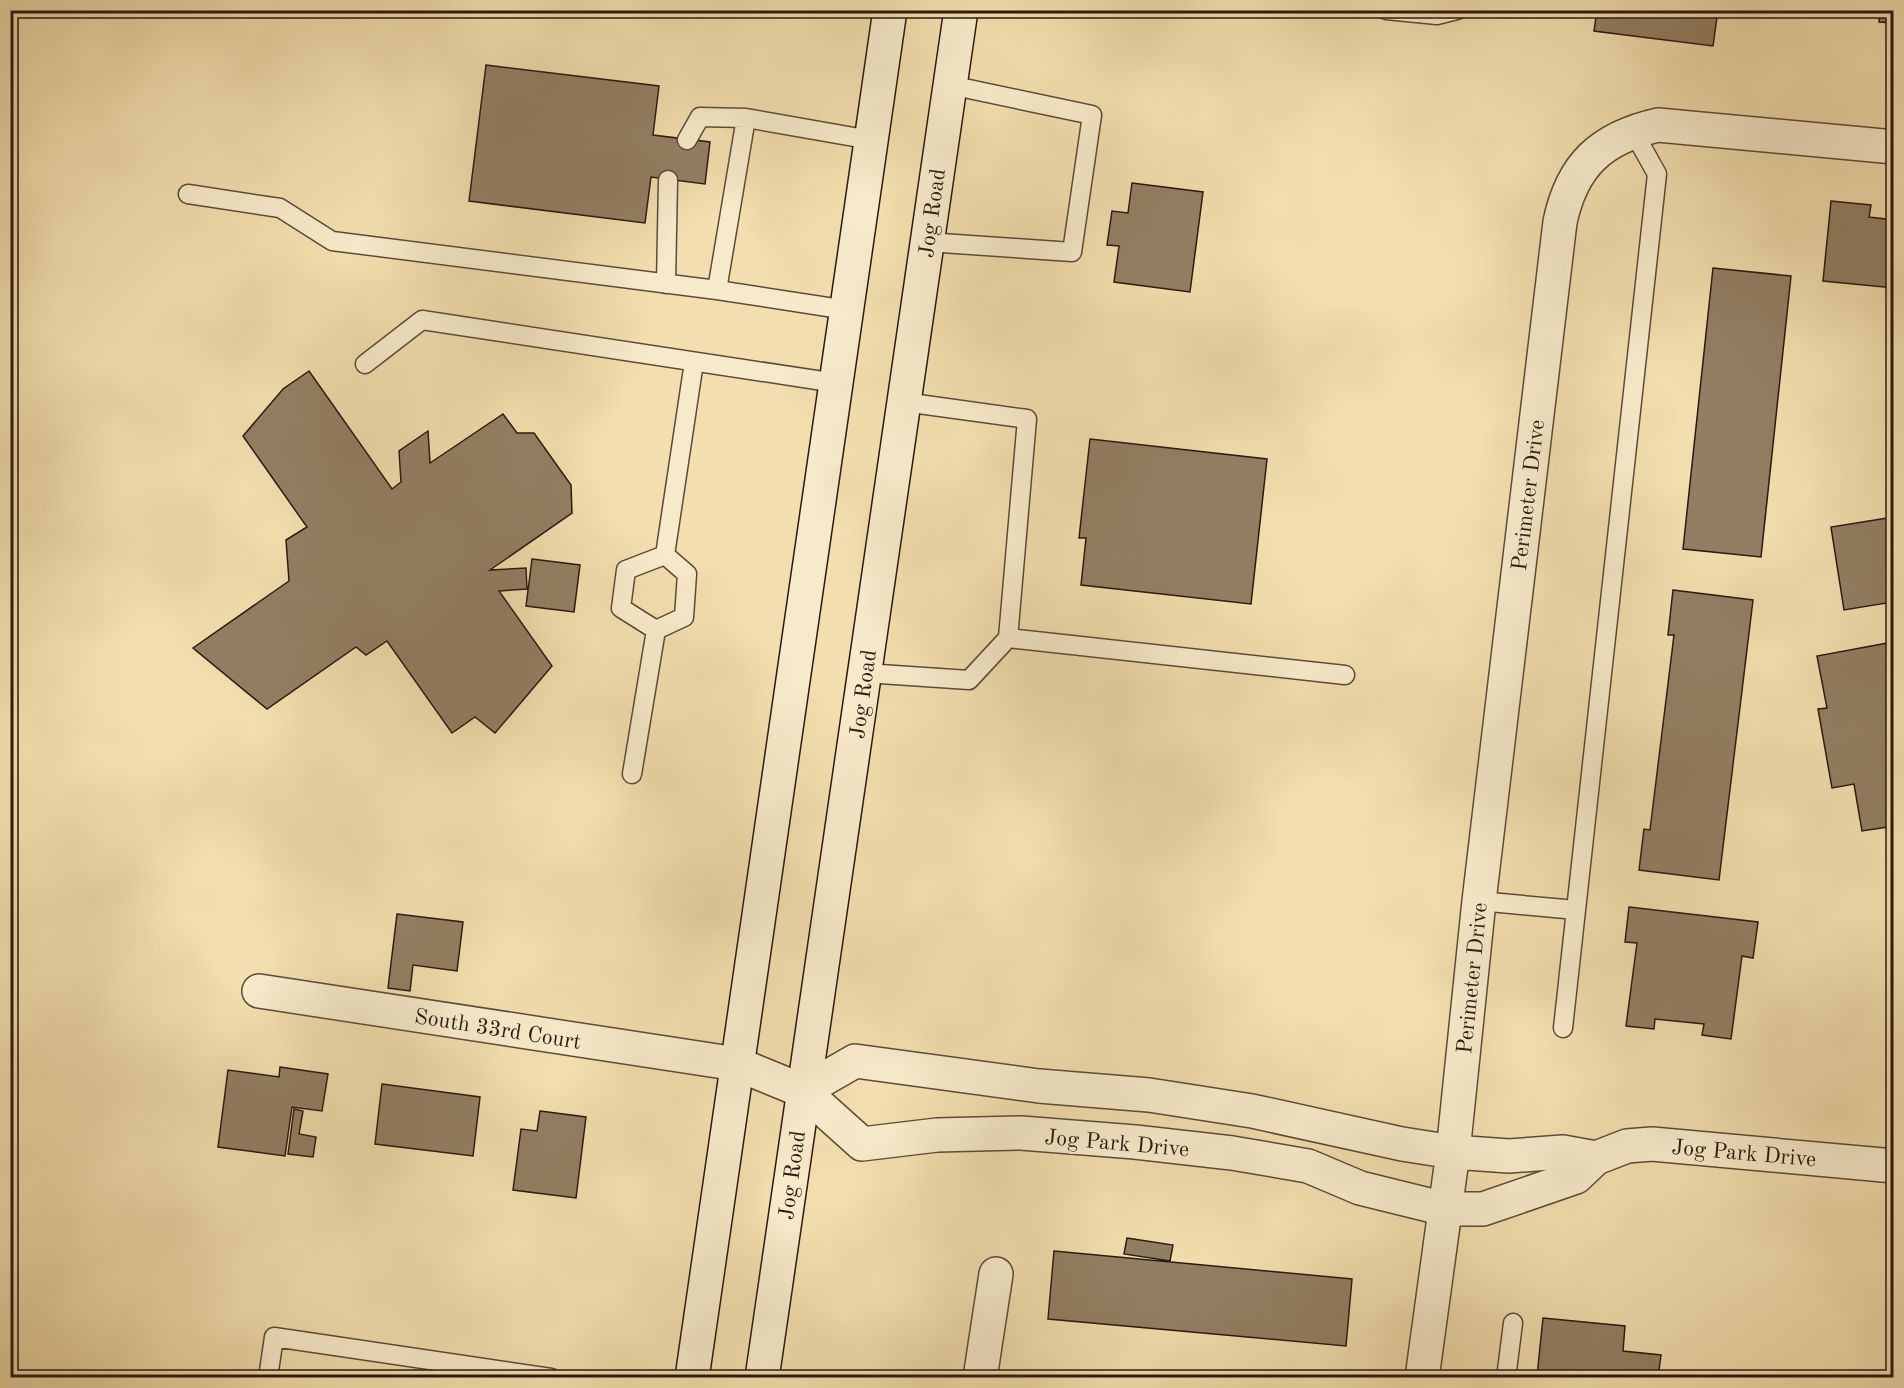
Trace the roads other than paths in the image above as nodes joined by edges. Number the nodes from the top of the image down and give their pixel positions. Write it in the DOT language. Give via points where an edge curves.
graph roads {
  1 [pos="890,10"];
  2 [pos="961,10"];
  3 [pos="1386,10"];
  4 [pos="1457,10"];
  5 [pos="950,85"];
  6 [pos="746,118"];
  7 [pos="1633,131"];
  8 [pos="687,140"];
  9 [pos="871,140"];
  10 [pos="1893,147"];
  11 [pos="668,180"];
  12 [pos="188,194"];
  13 [pos="927,242"];
  14 [pos="666,284"];
  15 [pos="717,290"];
  16 [pos="847,310"];
  17 [pos="694,362"];
  18 [pos="365,364"];
  19 [pos="836,383"];
  20 [pos="904,402"];
  21 [pos="665,555"];
  22 [pos="656,630"];
  23 [pos="1008,638"];
  24 [pos="865,673"];
  25 [pos="1345,675"];
  26 [pos="632,774"];
  27 [pos="1479,902"];
  28 [pos="1575,910"];
  29 [pos="259,991"];
  30 [pos="1563,1028"];
  31 [pos="737,1064"];
  32 [pos="802,1091"];
  33 [pos="1453,1152"];
  34 [pos="1596,1158"];
  35 [pos="1893,1166"];
  36 [pos="1445,1209"];
  37 [pos="996,1274"];
  38 [pos="1513,1323"];
  39 [pos="268,1377"];
  40 [pos="551,1377"];
  41 [pos="692,1377"];
  42 [pos="762,1377"];
  43 [pos="980,1377"];
  44 [pos="1422,1377"];
  45 [pos="1506,1377"];
  1 -- 9 [label="street"];
  2 -- 5 [label="street, Jog Road"];
  3 -- 4 [label="lane" via="1437,15"];
  5 -- 13 [label="street, Jog Road"];
  5 -- 13 [label="lane" via="1092,115 1091,126 1072,252"];
  6 -- 8 [label="lane" via="700,117"];
  6 -- 9 [label="lane"];
  6 -- 15 [label="lane"];
  7 -- 10 [label="street, Perimeter Drive" via="1658,125"];
  7 -- 27 [label="street, Perimeter Drive" via="1591,157 1575,177 1560,222"];
  7 -- 28 [label="lane" via="1657,174"];
  9 -- 16 [label="street"];
  11 -- 14 [label="lane"];
  12 -- 14 [label="lane" via="280,208 332,241"];
  13 -- 20 [label="street, Jog Road"];
  14 -- 15 [label="lane"];
  15 -- 16 [label="lane"];
  16 -- 19 [label="street"];
  17 -- 18 [label="lane" via="422,320"];
  17 -- 19 [label="lane"];
  17 -- 21 [label="lane"];
  19 -- 31 [label="street"];
  20 -- 23 [label="lane" via="1027,419"];
  20 -- 24 [label="street, Jog Road"];
  21 -- 22 [label="lane" via="687,574 684,617"];
  21 -- 22 [label="lane" via="626,570 621,608"];
  22 -- 26 [label="lane"];
  23 -- 24 [label="lane" via="969,680"];
  23 -- 25 [label="lane"];
  24 -- 32 [label="street, Jog Road"];
  27 -- 28 [label="lane"];
  27 -- 33 [label="street, Perimeter Drive"];
  28 -- 30 [label="lane"];
  29 -- 31 [label="street, South 33rd Court"];
  31 -- 32 [label="street, Jog Park Drive"];
  31 -- 41 [label="street"];
  32 -- 33 [label="street, Jog Park Drive" via="855,1061 1038,1086 1172,1098"];
  32 -- 36 [label="street, Jog Park Drive" via="862,1144 1021,1132 1135,1142 1308,1166 1360,1188"];
  32 -- 42 [label="street, Jog Road"];
  33 -- 34 [label="street, Jog Park Drive" via="1509,1156 1563,1152"];
  33 -- 36 [label="street"];
  34 -- 35 [label="street, Jog Park Drive" via="1627,1146 1652,1144"];
  34 -- 36 [label="street, Jog Park Drive" via="1576,1177 1484,1209"];
  36 -- 44 [label="street"];
  37 -- 43 [label="street"];
  38 -- 45 [label="lane"];
  39 -- 40 [label="lane" via="274,1337"];
}
